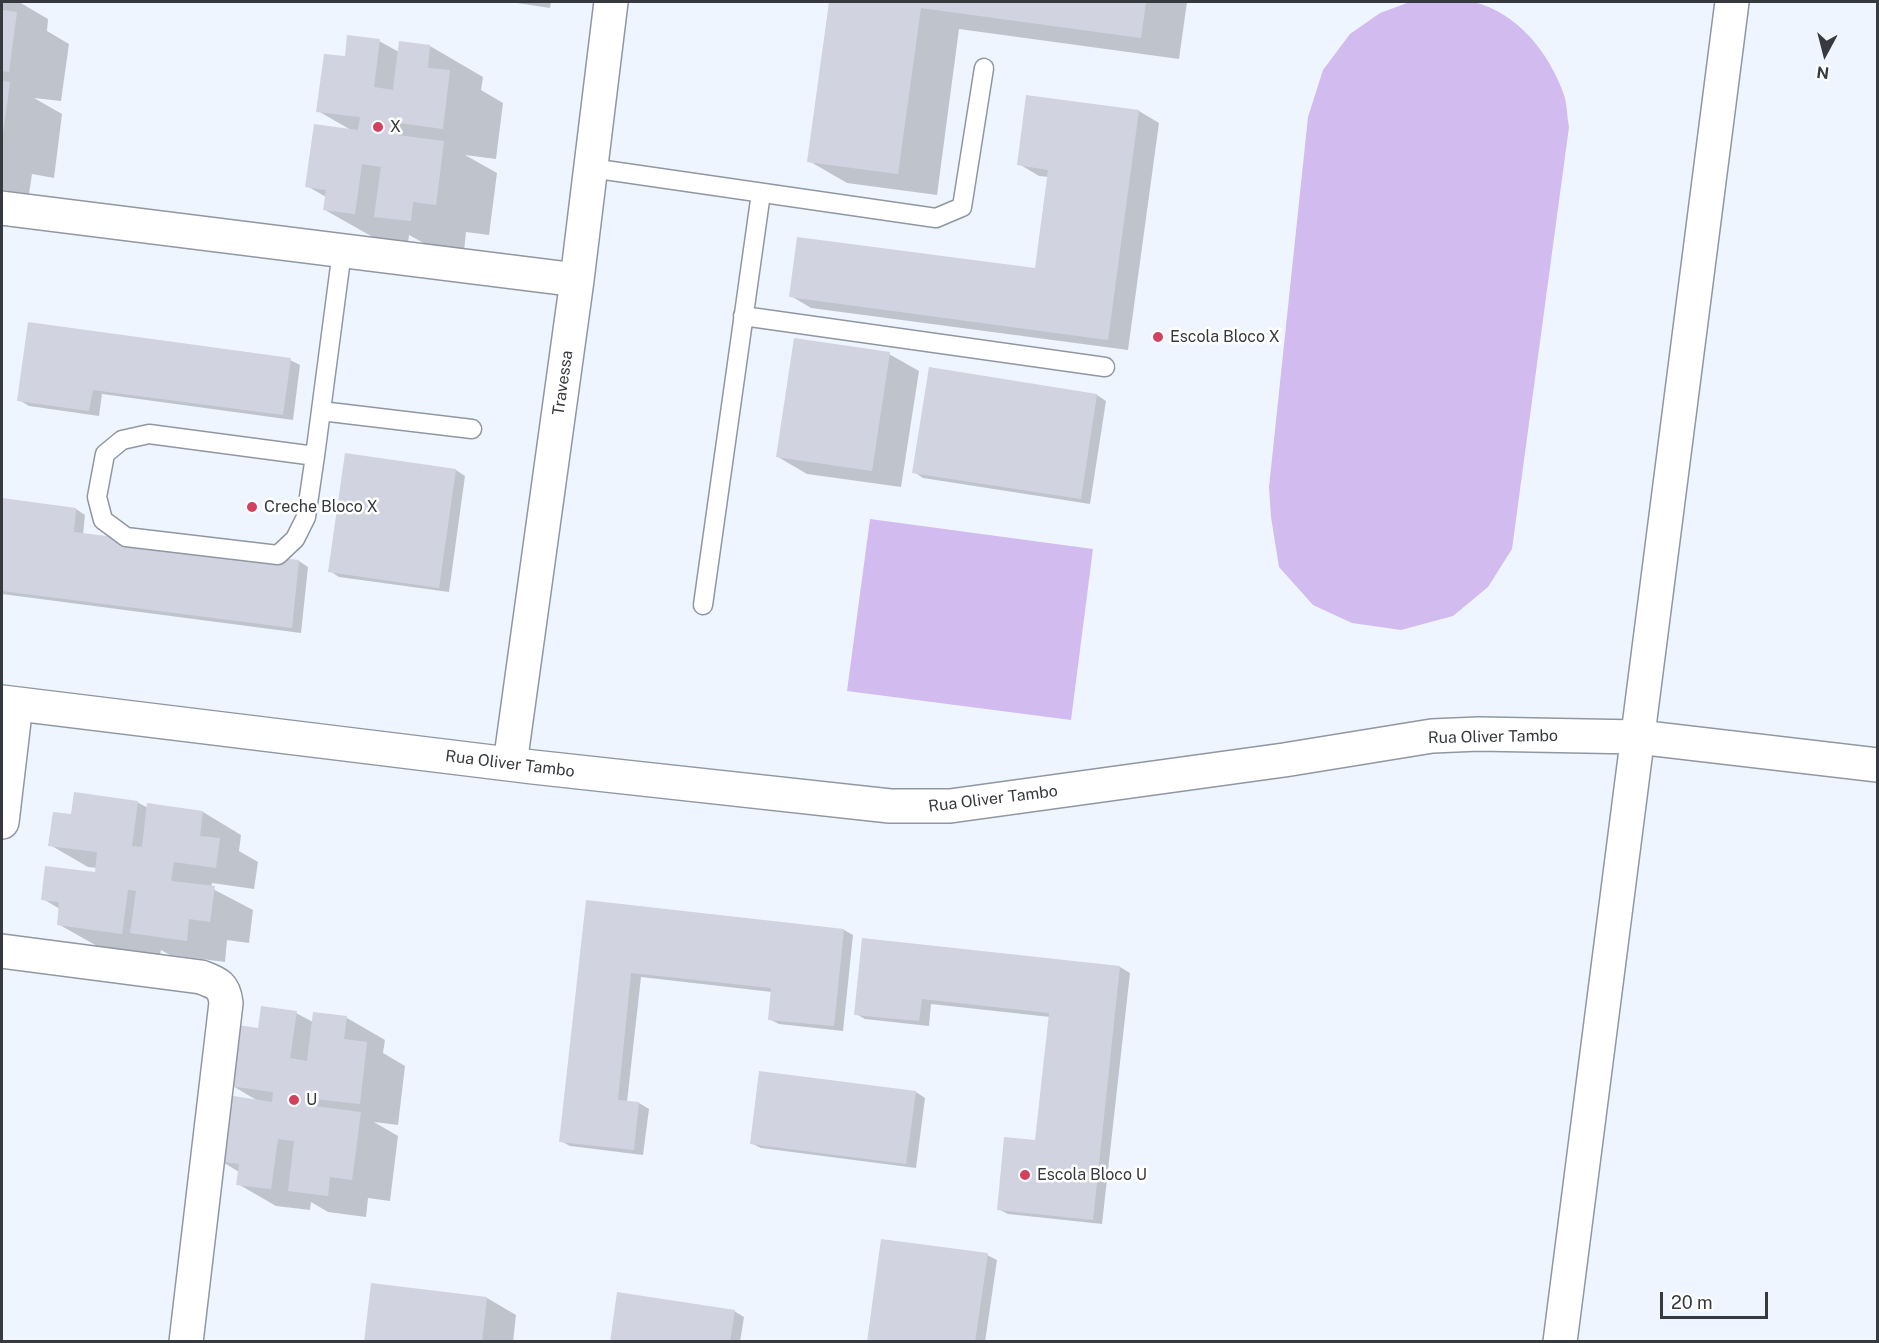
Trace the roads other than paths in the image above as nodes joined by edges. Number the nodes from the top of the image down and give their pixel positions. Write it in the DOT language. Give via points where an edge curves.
graph roads {
  1 [pos="611,2"];
  2 [pos="1732,2"];
  3 [pos="984,68"];
  4 [pos="591,168"];
  5 [pos="760,193"];
  6 [pos="2,208"];
  7 [pos="342,251"];
  8 [pos="577,280"];
  9 [pos="743,316"];
  10 [pos="1105,367"];
  11 [pos="321,411"];
  12 [pos="472,429"];
  13 [pos="315,456"];
  14 [pos="703,605"];
  15 [pos="9,703"];
  16 [pos="1638,737"];
  17 [pos="510,764"];
  18 [pos="1878,765"];
  19 [pos="2,822"];
  20 [pos="2,951"];
  21 [pos="186,1341"];
  22 [pos="1560,1341"];
  1 -- 4 [label="street, Travessa"];
  2 -- 16 [label="street"];
  3 -- 5 [label="lane" via="962,207 936,218"];
  4 -- 5 [label="lane"];
  4 -- 8 [label="street, Travessa"];
  5 -- 9 [label="lane"];
  6 -- 7 [label="street"];
  7 -- 8 [label="street"];
  7 -- 11 [label="lane"];
  8 -- 17 [label="street, Travessa"];
  9 -- 10 [label="lane"];
  9 -- 14 [label="lane"];
  11 -- 12 [label="lane"];
  11 -- 13 [label="lane"];
  13 -- 13 [label="lane" via="306,518 295,539 278,555 126,537 103,520 97,497 105,454 122,440 149,434"];
  15 -- 17 [label="street, Rua Oliver Tambo"];
  15 -- 19 [label="street"];
  16 -- 17 [label="street, Rua Oliver Tambo" via="1432,736 960,805 922,807"];
  16 -- 18 [label="street, Rua Oliver Tambo"];
  16 -- 22 [label="street"];
  20 -- 21 [label="street" via="201,977 225,991"];
}
